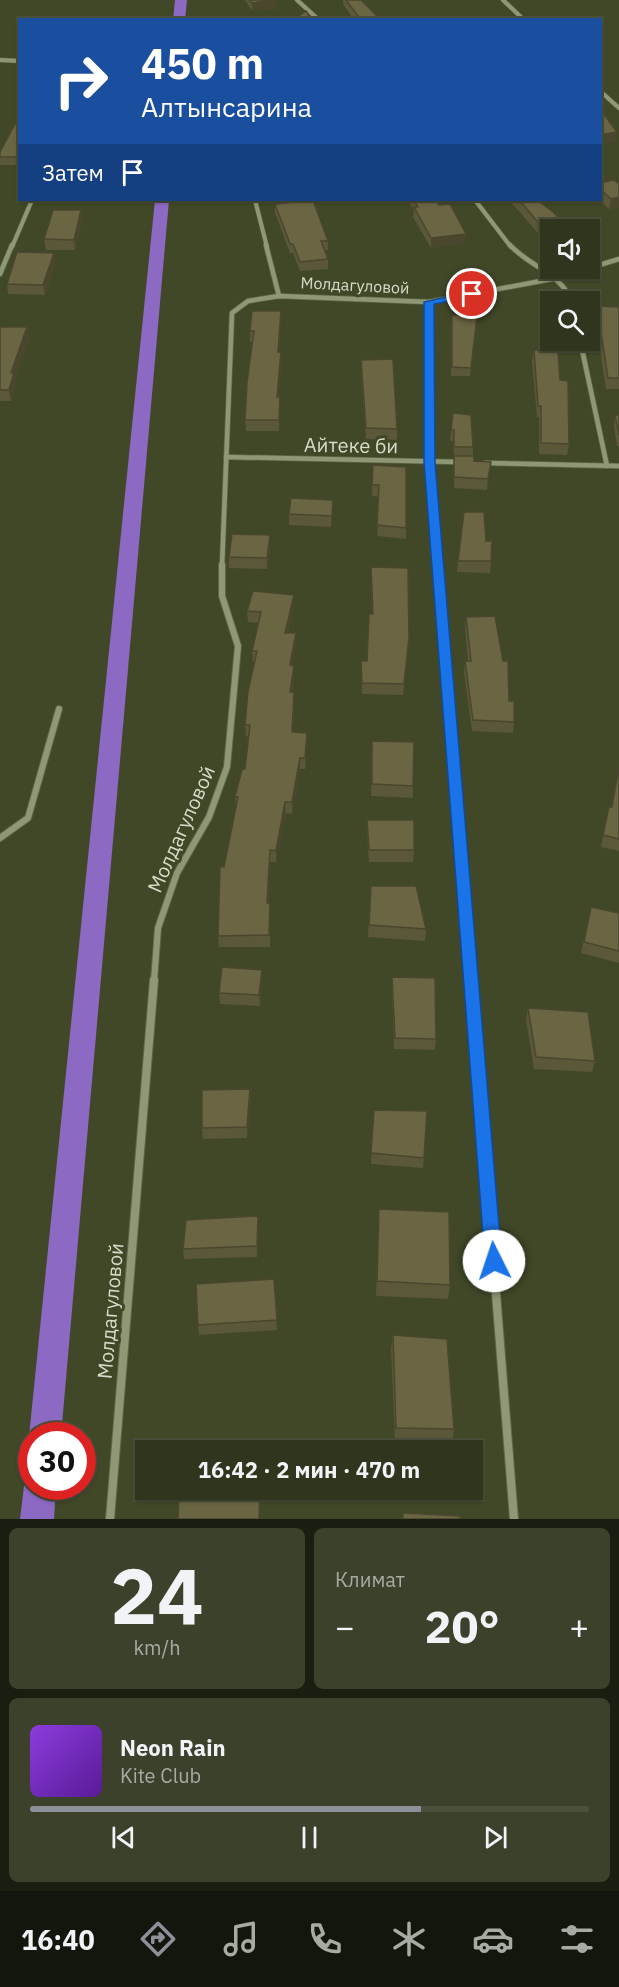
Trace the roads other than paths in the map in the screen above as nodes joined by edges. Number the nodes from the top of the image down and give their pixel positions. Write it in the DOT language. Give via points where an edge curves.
graph roads {
  1 [pos="297,0"];
  2 [pos="503,0"];
  3 [pos="317,18"];
  4 [pos="522,18"];
  5 [pos="0,60"];
  6 [pos="18,61"];
  7 [pos="602,93"];
  8 [pos="619,108"];
  9 [pos="32,201"];
  10 [pos="255,201"];
  11 [pos="476,201"];
  12 [pos="619,259"];
  13 [pos="600,265"];
  14 [pos="540,267"];
  15 [pos="0,274"];
  16 [pos="552,279"];
  17 [pos="279,296"];
  18 [pos="429,302"];
  19 [pos="582,351"];
  20 [pos="226,457"];
  21 [pos="429,462"];
  22 [pos="465,462"];
  23 [pos="477,463"];
  24 [pos="607,466"];
  25 [pos="619,466"];
  26 [pos="59,709"];
  27 [pos="0,838"];
  28 [pos="110,1519"];
  29 [pos="514,1519"];
  1 -- 3 [label="street"];
  2 -- 4 [label="street"];
  5 -- 6 [label="street"];
  7 -- 8 [label="street"];
  9 -- 15 [label="street"];
  10 -- 17 [label="street, Молдагуловой"];
  11 -- 14 [label="street" via="517,252"];
  12 -- 13 [label="street, Молдагуловой"];
  16 -- 18 [label="street, Молдагуловой"];
  17 -- 18 [label="street, Молдагуловой"];
  17 -- 20 [label="street, Молдагуловой" via="257,297 241,303 232,313"];
  18 -- 21 [label="street"];
  19 -- 24 [label="street"];
  20 -- 21 [label="street, Айтеке би"];
  20 -- 28 [label="street, Молдагуловой" via="222,596 238,645 227,767 209,817 177,873 158,928"];
  21 -- 22 [label="street, Айтеке би"];
  21 -- 29 [label="street"];
  23 -- 24 [label="street"];
  24 -- 25 [label="street"];
  26 -- 27 [label="street" via="28,818"];
}
